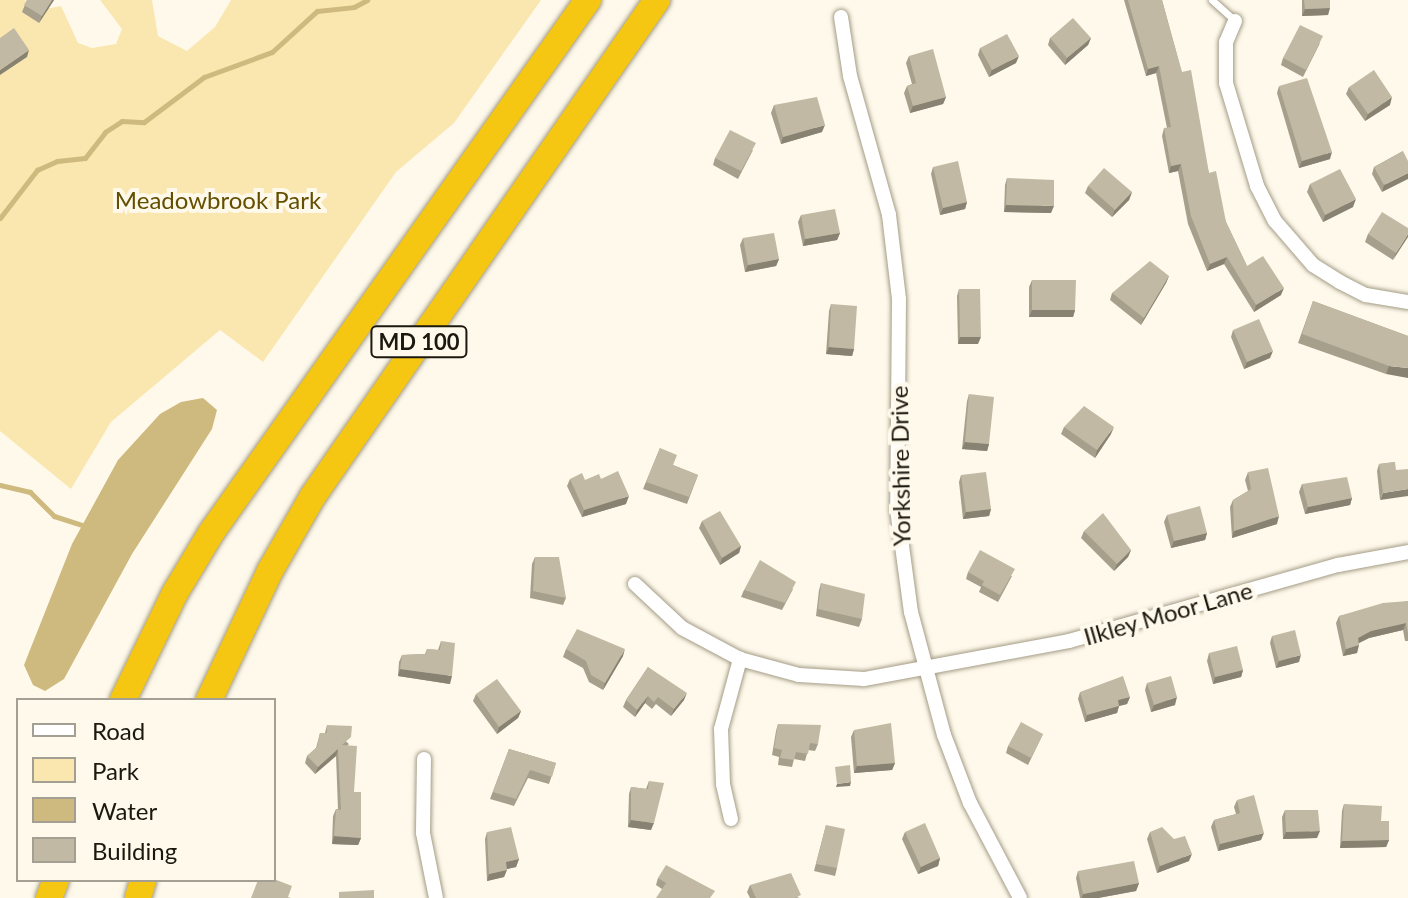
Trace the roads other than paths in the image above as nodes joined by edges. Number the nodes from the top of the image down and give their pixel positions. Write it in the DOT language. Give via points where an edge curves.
graph roads {
  1 [pos="581,0"];
  2 [pos="588,0"];
  3 [pos="657,0"];
  4 [pos="1212,0"];
  5 [pos="841,17"];
  6 [pos="1235,21"];
  7 [pos="482,150"];
  8 [pos="1408,302"];
  9 [pos="1408,552"];
  10 [pos="635,584"];
  11 [pos="740,659"];
  12 [pos="926,668"];
  13 [pos="124,698"];
  14 [pos="210,698"];
  15 [pos="424,759"];
  16 [pos="731,819"];
  17 [pos="436,898"];
  18 [pos="1020,898"];
  1 -- 7 [label="highway"];
  2 -- 7 [label="highway, MD 100"];
  3 -- 14 [label="highway, MD 100" via="313,496 270,571"];
  4 -- 6 [label="lane"];
  5 -- 12 [label="street, Yorkshire Drive" via="850,76 893,245 899,299 897,509 911,612"];
  6 -- 8 [label="street" via="1226,42 1226,83 1257,186 1275,221 1313,265 1340,282 1366,295"];
  7 -- 13 [label="highway, MD 100" via="211,533"];
  9 -- 12 [label="street, Ilkley Moor Lane" via="1338,565 1069,641"];
  10 -- 11 [label="street, Ilkley Moor Lane" via="682,628"];
  11 -- 12 [label="street, Ilkley Moor Lane" via="832,680"];
  11 -- 16 [label="street" via="721,729 723,784"];
  12 -- 18 [label="street, Yorkshire Drive" via="970,803"];
  15 -- 17 [label="street" via="423,833"];
}
